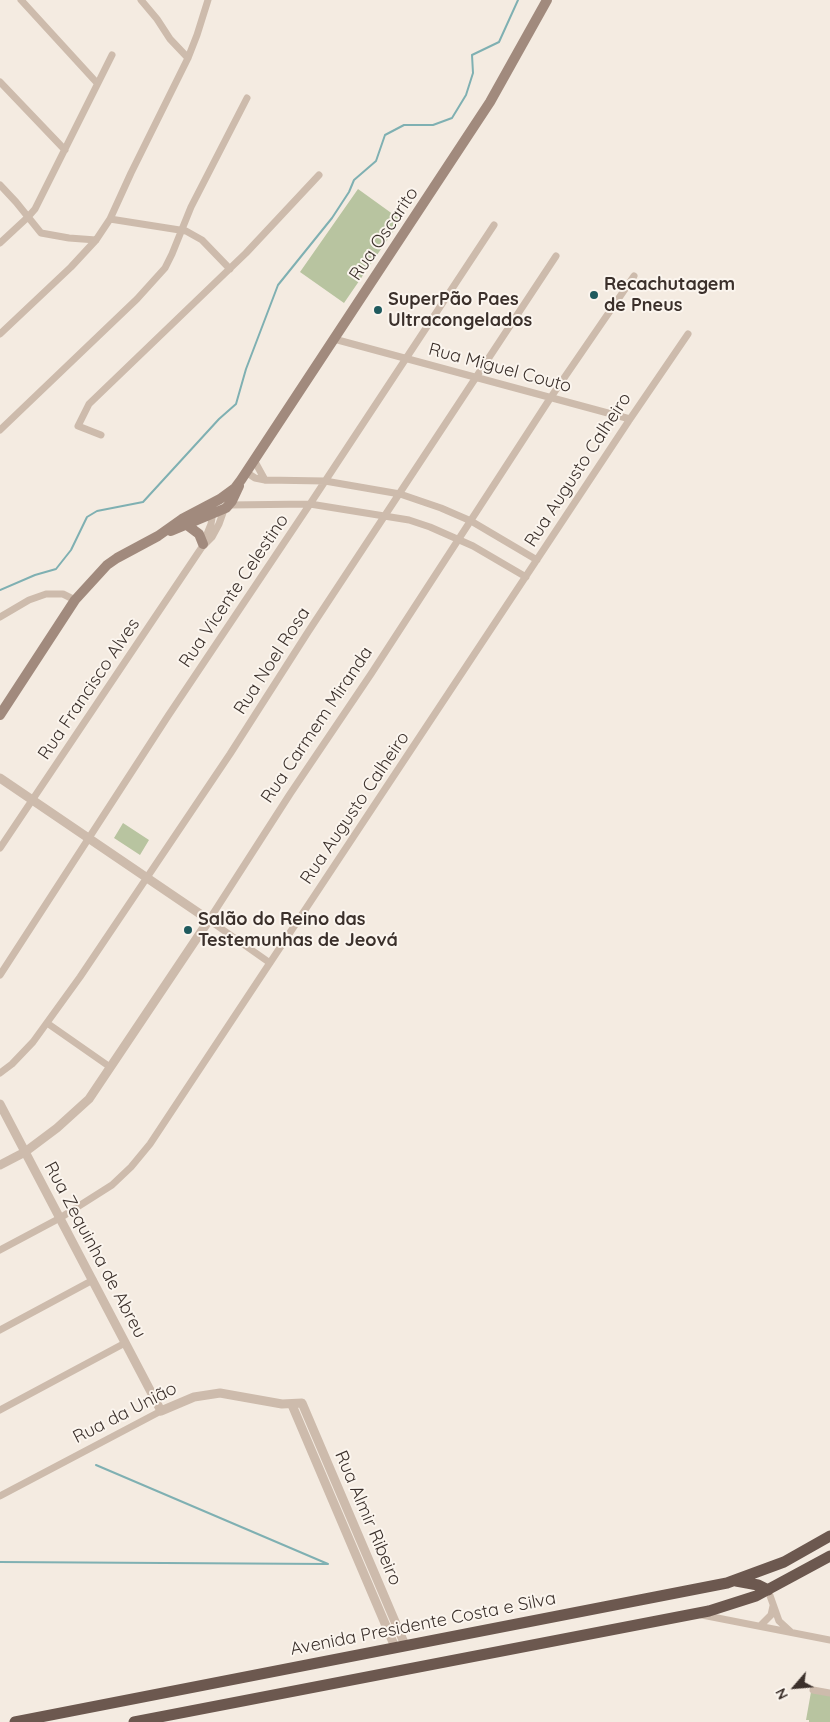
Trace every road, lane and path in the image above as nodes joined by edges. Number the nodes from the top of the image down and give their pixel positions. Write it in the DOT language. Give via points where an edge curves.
graph roads {
  1 [pos="21,0"];
  2 [pos="141,0"];
  3 [pos="208,0"];
  4 [pos="547,0"];
  5 [pos="112,55"];
  6 [pos="188,58"];
  7 [pos="0,82"];
  8 [pos="97,83"];
  9 [pos="247,98"];
  10 [pos="65,150"];
  11 [pos="319,175"];
  12 [pos="0,185"];
  13 [pos="28,217"];
  14 [pos="110,219"];
  15 [pos="494,225"];
  16 [pos="181,229"];
  17 [pos="96,240"];
  18 [pos="0,242"];
  19 [pos="556,256"];
  20 [pos="230,268"];
  21 [pos="634,276"];
  22 [pos="0,334"];
  23 [pos="688,334"];
  24 [pos="334,339"];
  25 [pos="406,358"];
  26 [pos="477,377"];
  27 [pos="551,397"];
  28 [pos="630,419"];
  29 [pos="0,430"];
  30 [pos="101,435"];
  31 [pos="254,460"];
  32 [pos="243,476"];
  33 [pos="265,480"];
  34 [pos="325,481"];
  35 [pos="400,494"];
  36 [pos="213,503"];
  37 [pos="226,503"];
  38 [pos="310,504"];
  39 [pos="213,514"];
  40 [pos="385,516"];
  41 [pos="471,521"];
  42 [pos="187,525"];
  43 [pos="158,536"];
  44 [pos="459,540"];
  45 [pos="202,545"];
  46 [pos="537,560"];
  47 [pos="526,577"];
  48 [pos="75,600"];
  49 [pos="0,617"];
  50 [pos="0,715"];
  51 [pos="0,778"];
  52 [pos="32,799"];
  53 [pos="89,837"];
  54 [pos="0,848"];
  55 [pos="146,877"];
  56 [pos="210,920"];
  57 [pos="270,963"];
  58 [pos="0,974"];
  59 [pos="47,1023"];
  60 [pos="110,1067"];
  61 [pos="0,1073"];
  62 [pos="0,1104"];
  63 [pos="25,1152"];
  64 [pos="0,1165"];
  65 [pos="60,1218"];
  66 [pos="0,1250"];
  67 [pos="93,1280"];
  68 [pos="0,1330"];
  69 [pos="125,1343"];
  70 [pos="302,1403"];
  71 [pos="292,1405"];
  72 [pos="0,1410"];
  73 [pos="161,1411"];
  74 [pos="0,1496"];
  75 [pos="830,1537"];
  76 [pos="827,1560"];
  77 [pos="736,1581"];
  78 [pos="768,1590"];
  79 [pos="773,1604"];
  80 [pos="696,1614"];
  81 [pos="760,1626"];
  82 [pos="791,1632"];
  83 [pos="830,1640"];
  84 [pos="400,1646"];
  85 [pos="813,1690"];
  86 [pos="830,1693"];
  87 [pos="15,1722"];
  88 [pos="134,1722"];
  1 -- 8 [label="street"];
  2 -- 6 [label="street"];
  3 -- 6 [label="street"];
  4 -- 24 [label="main road, Rua Oscarito" via="490,102"];
  5 -- 8 [label="street"];
  6 -- 14 [label="street"];
  7 -- 10 [label="street"];
  8 -- 10 [label="street"];
  9 -- 16 [label="street"];
  10 -- 13 [label="street"];
  11 -- 20 [label="street"];
  12 -- 13 [label="street"];
  13 -- 17 [label="street" via="37,230 46,235"];
  13 -- 18 [label="street"];
  14 -- 16 [label="street"];
  14 -- 17 [label="street"];
  15 -- 25 [label="street, Rua Vicente Celestino"];
  16 -- 20 [label="street" via="202,240"];
  16 -- 29 [label="street" via="172,254 158,277"];
  17 -- 22 [label="street"];
  19 -- 26 [label="street, Rua Noel Rosa"];
  20 -- 30 [label="street" via="84,412 78,426"];
  21 -- 27 [label="street, Rua Carmem Miranda"];
  23 -- 28 [label="street, Rua Augusto Calheiro"];
  24 -- 25 [label="street, Rua Miguel Couto"];
  24 -- 31 [label="main road, Rua Oscarito"];
  25 -- 26 [label="street, Rua Miguel Couto"];
  25 -- 34 [label="street, Rua Vicente Celestino"];
  26 -- 27 [label="street, Rua Miguel Couto"];
  26 -- 35 [label="street, Rua Noel Rosa"];
  27 -- 28 [label="street, Rua Miguel Couto"];
  27 -- 41 [label="street, Rua Carmem Miranda"];
  28 -- 46 [label="street, Rua Augusto Calheiro"];
  31 -- 32 [label="main road, Rua Oscarito"];
  31 -- 33 [label="street"];
  32 -- 33 [label="street"];
  32 -- 37 [label="main road, Rua Oscarito" via="236,495"];
  33 -- 34 [label="street"];
  34 -- 35 [label="street"];
  34 -- 38 [label="street, Rua Vicente Celestino"];
  35 -- 40 [label="street, Rua Noel Rosa"];
  35 -- 41 [label="street"];
  36 -- 37 [label="main road"];
  36 -- 39 [label="street, Rua Francisco Alves"];
  36 -- 43 [label="main road"];
  37 -- 38 [label="street"];
  37 -- 39 [label="main road"];
  37 -- 45 [label="street, Rua Francisco Alves" via="212,537"];
  38 -- 40 [label="street"];
  38 -- 53 [label="street, Rua Vicente Celestino"];
  39 -- 42 [label="main road"];
  39 -- 45 [label="street, Rua Francisco Alves"];
  40 -- 44 [label="street" via="409,520"];
  40 -- 55 [label="street, Rua Noel Rosa"];
  41 -- 44 [label="street, Rua Carmem Miranda"];
  41 -- 46 [label="street"];
  42 -- 43 [label="main road"];
  42 -- 45 [label="main road" via="199,534"];
  43 -- 48 [label="main road" via="107,565"];
  44 -- 47 [label="street"];
  44 -- 56 [label="street, Rua Carmem Miranda"];
  45 -- 52 [label="street, Rua Francisco Alves"];
  46 -- 47 [label="street, Rua Augusto Calheiro"];
  47 -- 57 [label="street, Rua Augusto Calheiro"];
  48 -- 49 [label="street" via="64,594 40,595"];
  48 -- 50 [label="main road"];
  51 -- 52 [label="street"];
  52 -- 53 [label="street"];
  52 -- 54 [label="street, Rua Francisco Alves"];
  53 -- 55 [label="street"];
  53 -- 58 [label="street, Rua Vicente Celestino"];
  55 -- 56 [label="street"];
  55 -- 59 [label="street, Rua Noel Rosa"];
  56 -- 57 [label="street"];
  56 -- 60 [label="street, Rua Carmem Miranda"];
  57 -- 65 [label="street, Rua Augusto Calheiro" via="150,1144 112,1186"];
  59 -- 60 [label="street"];
  59 -- 61 [label="street, Rua Noel Rosa" via="22,1055"];
  60 -- 63 [label="street, Rua Carmem Miranda" via="89,1099"];
  62 -- 63 [label="street, Rua Zequinha de Abreu"];
  63 -- 64 [label="street, Rua Carmem Miranda"];
  63 -- 65 [label="street, Rua Zequinha de Abreu"];
  65 -- 66 [label="street, Rua Augusto Calheiro"];
  65 -- 67 [label="street, Rua Zequinha de Abreu"];
  67 -- 68 [label="street"];
  67 -- 69 [label="street, Rua Zequinha de Abreu"];
  69 -- 72 [label="street"];
  69 -- 73 [label="street, Rua Zequinha de Abreu"];
  70 -- 71 [label="street, Rua da União"];
  70 -- 84 [label="street, Rua Almir Ribeiro"];
  71 -- 73 [label="street, Rua da União" via="220,1393 194,1397"];
  71 -- 84 [label="street, Rua Almir Ribeiro"];
  73 -- 74 [label="street, Rua da União"];
  75 -- 77 [label="highway, Avenida Presidente Costa e Silva" via="784,1562"];
  76 -- 78 [label="highway"];
  77 -- 78 [label="highway"];
  77 -- 84 [label="highway, Avenida Presidente Costa e Silva"];
  78 -- 79 [label="street"];
  78 -- 80 [label="highway" via="733,1605"];
  79 -- 81 [label="street" via="770,1615"];
  79 -- 82 [label="street" via="779,1621"];
  80 -- 81 [label="street"];
  80 -- 88 [label="highway"];
  81 -- 82 [label="street"];
  82 -- 83 [label="street"];
  84 -- 87 [label="highway, Avenida Presidente Costa e Silva"];
  85 -- 86 [label="street"];
}
